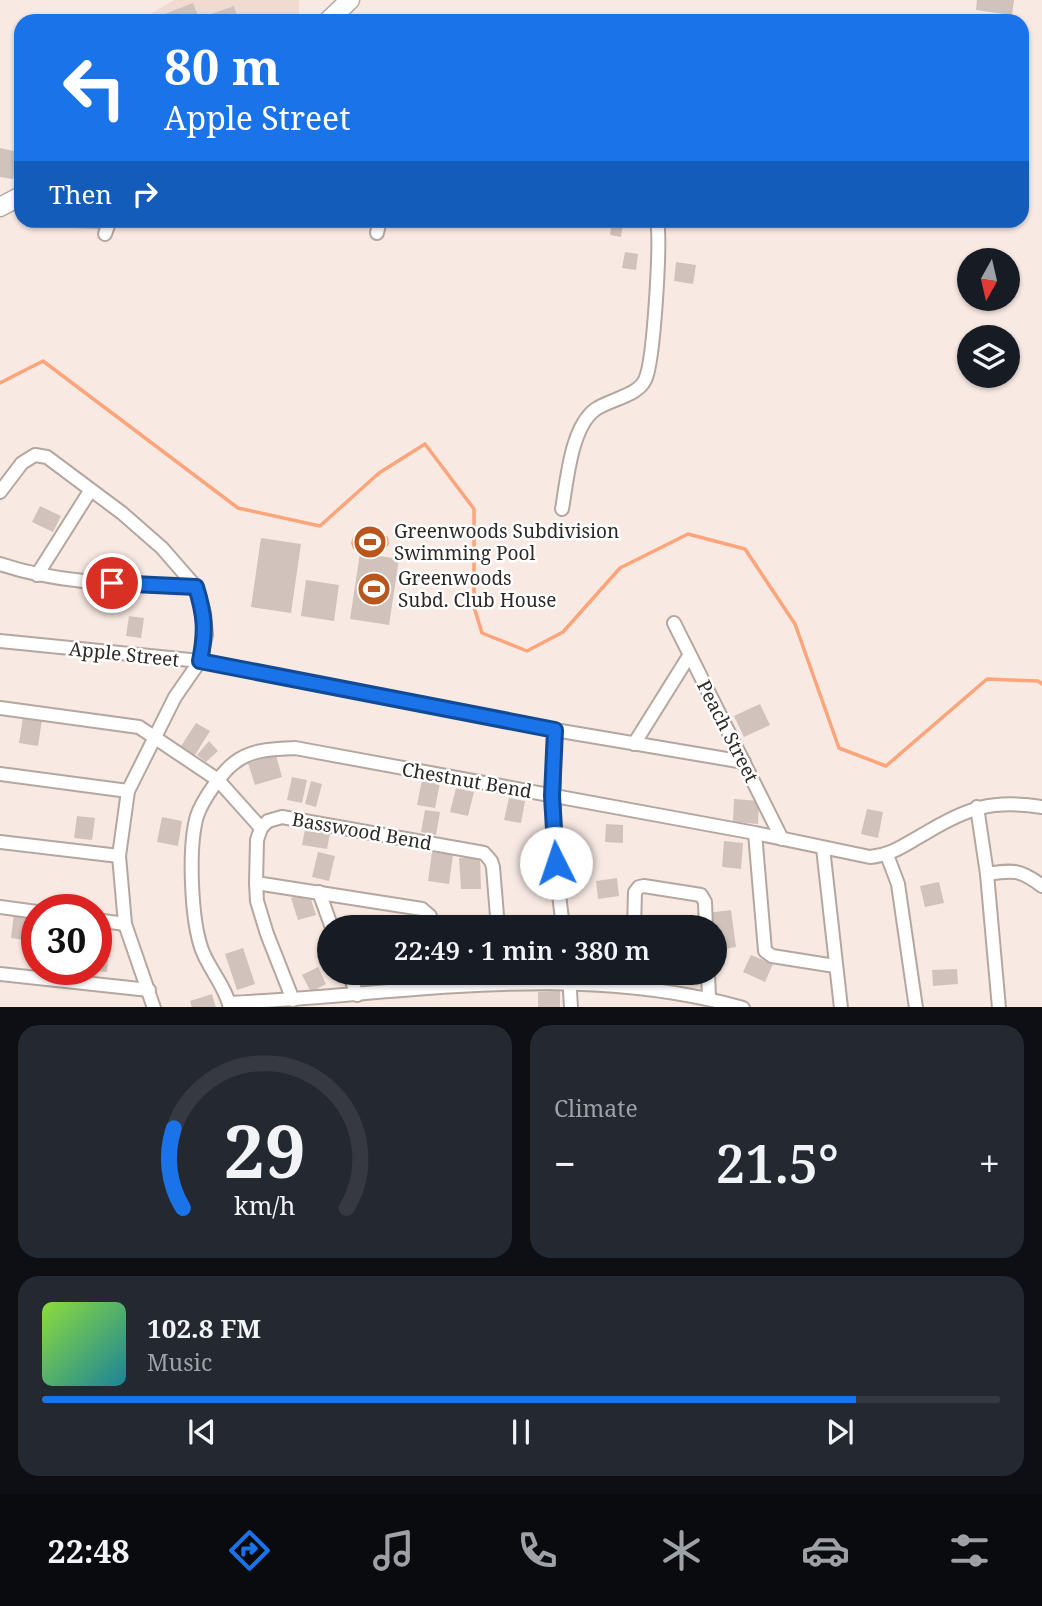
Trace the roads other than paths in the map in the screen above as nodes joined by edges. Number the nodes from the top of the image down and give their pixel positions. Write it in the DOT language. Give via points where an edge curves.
graph roads {
  1 [pos="350,0"];
  2 [pos="335,14"];
  3 [pos="107,228"];
  4 [pos="658,228"];
  5 [pos="105,234"];
  6 [pos="90,491"];
  7 [pos="0,492"];
  8 [pos="562,509"];
  9 [pos="0,564"];
  10 [pos="37,575"];
  11 [pos="196,587"];
  12 [pos="674,623"];
  13 [pos="0,641"];
  14 [pos="688,656"];
  15 [pos="200,661"];
  16 [pos="0,708"];
  17 [pos="555,730"];
  18 [pos="153,736"];
  19 [pos="634,744"];
  20 [pos="744,762"];
  21 [pos="0,774"];
  22 [pos="218,780"];
  23 [pos="128,791"];
  24 [pos="552,796"];
  25 [pos="977,807"];
  26 [pos="1042,807"];
  27 [pos="261,828"];
  28 [pos="755,833"];
  29 [pos="782,839"];
  30 [pos="0,842"];
  31 [pos="823,848"];
  32 [pos="887,855"];
  33 [pos="119,856"];
  34 [pos="986,874"];
  35 [pos="256,883"];
  36 [pos="1042,886"];
  37 [pos="319,892"];
  38 [pos="0,907"];
  39 [pos="21,910"];
  40 [pos="327,915"];
  41 [pos="429,915"];
  42 [pos="497,915"];
  43 [pos="561,915"];
  44 [pos="635,915"];
  45 [pos="705,915"];
  46 [pos="112,922"];
  47 [pos="125,924"];
  48 [pos="835,965"];
  49 [pos="0,974"];
  50 [pos="353,985"];
  51 [pos="437,985"];
  52 [pos="456,985"];
  53 [pos="570,985"];
  54 [pos="654,985"];
  55 [pos="708,985"];
  56 [pos="437,988"];
  57 [pos="149,990"];
  58 [pos="356,995"];
  59 [pos="709,998"];
  60 [pos="293,1000"];
  61 [pos="230,1005"];
  62 [pos="155,1007"];
  63 [pos="570,1007"];
  64 [pos="743,1007"];
  65 [pos="841,1007"];
  66 [pos="916,1007"];
  67 [pos="999,1007"];
  1 -- 2 [label="street"];
  3 -- 5 [label="street"];
  4 -- 8 [label="street" via="649,370 639,389 595,410 582,425"];
  6 -- 7 [label="street" via="47,457 35,455 22,463"];
  6 -- 10 [label="street"];
  6 -- 11 [label="street" via="162,548"];
  9 -- 10 [label="street"];
  10 -- 11 [label="street"];
  11 -- 15 [label="street" via="206,635"];
  12 -- 14 [label="street, Peach Street"];
  13 -- 15 [label="street, Apple Street"];
  14 -- 19 [label="street"];
  14 -- 20 [label="street, Peach Street"];
  15 -- 17 [label="street, Apple Street"];
  15 -- 18 [label="street"];
  16 -- 18 [label="street" via="139,727"];
  17 -- 19 [label="street, Apple Street"];
  17 -- 24 [label="street"];
  18 -- 22 [label="street"];
  18 -- 23 [label="street"];
  19 -- 20 [label="street, Apple Street"];
  20 -- 29 [label="street, Peach Street"];
  21 -- 23 [label="street"];
  22 -- 24 [label="street, Chestnut Bend" via="234,762 259,751 295,748"];
  22 -- 27 [label="street"];
  22 -- 61 [label="street, Chestnut Bend" via="198,815 192,850 194,922 201,948"];
  23 -- 33 [label="street"];
  24 -- 28 [label="street, Chestnut Bend"];
  24 -- 43 [label="street"];
  25 -- 26 [label="street" via="1008,802"];
  25 -- 32 [label="street"];
  25 -- 34 [label="street"];
  27 -- 35 [label="street"];
  27 -- 42 [label="street, Basswood Bend" via="282,817 484,853 493,867"];
  28 -- 29 [label="street, Chestnut Bend"];
  28 -- 48 [label="street" via="765,951 772,956"];
  29 -- 31 [label="street, Chestnut Bend"];
  30 -- 33 [label="street"];
  31 -- 32 [label="street, Chestnut Bend" via="870,857"];
  31 -- 48 [label="street"];
  32 -- 66 [label="street" via="898,884"];
  33 -- 47 [label="street"];
  34 -- 36 [label="street" via="1012,870 1027,874"];
  34 -- 67 [label="street"];
  35 -- 37 [label="street"];
  35 -- 60 [label="street" via="267,933"];
  37 -- 40 [label="street"];
  37 -- 41 [label="street" via="422,909"];
  38 -- 39 [label="street"];
  44 -- 45 [label="street" via="636,889 644,886 696,893 703,898"];
  46 -- 47 [label="street"];
  47 -- 57 [label="street"];
  48 -- 65 [label="street"];
  49 -- 57 [label="street"];
  50 -- 58 [label="street"];
  51 -- 56 [label="street"];
  52 -- 56 [label="street"];
  53 -- 63 [label="street"];
  54 -- 59 [label="street"];
  55 -- 59 [label="street"];
  56 -- 58 [label="street"];
  57 -- 62 [label="street"];
  58 -- 60 [label="street"];
  59 -- 64 [label="street"];
  60 -- 61 [label="street"];
}
